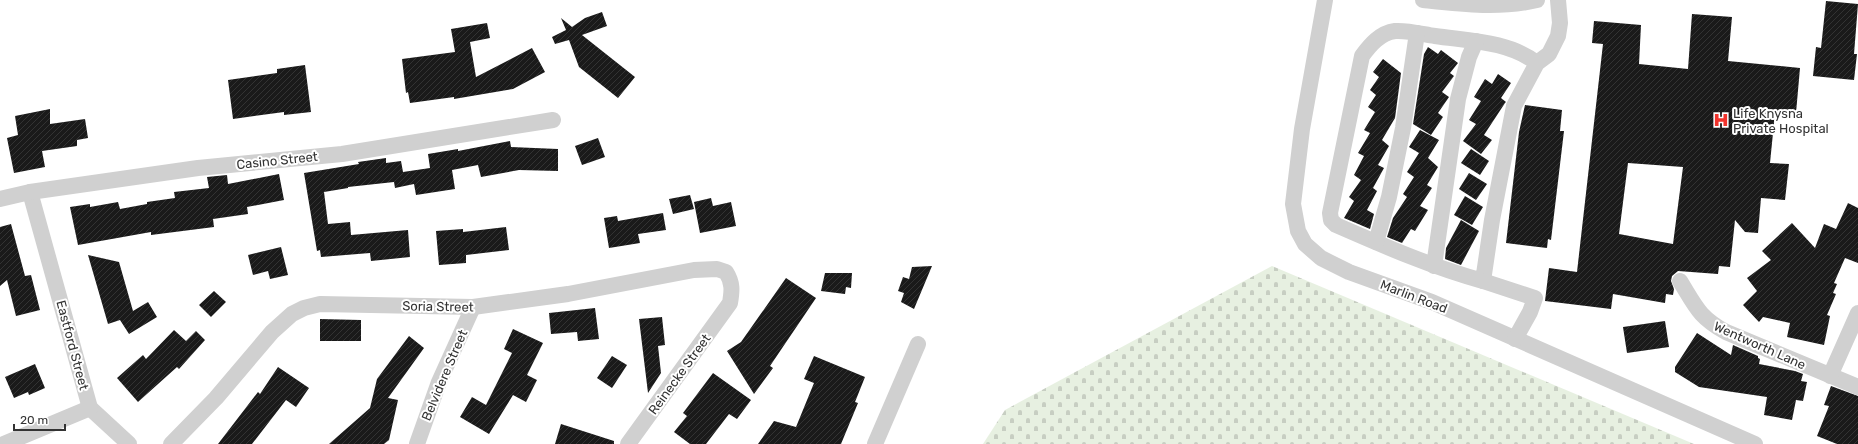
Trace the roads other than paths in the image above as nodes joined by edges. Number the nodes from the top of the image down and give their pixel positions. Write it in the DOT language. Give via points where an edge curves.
graph roads {
  1 [pos="1325,0"];
  2 [pos="1423,0"];
  3 [pos="1537,0"];
  4 [pos="1558,0"];
  5 [pos="1417,33"];
  6 [pos="1476,41"];
  7 [pos="1537,63"];
  8 [pos="554,120"];
  9 [pos="30,192"];
  10 [pos="0,199"];
  11 [pos="1376,242"];
  12 [pos="1434,266"];
  13 [pos="1483,281"];
  14 [pos="1680,281"];
  15 [pos="730,303"];
  16 [pos="473,307"];
  17 [pos="1858,313"];
  18 [pos="1515,339"];
  19 [pos="918,344"];
  20 [pos="1830,376"];
  21 [pos="1858,388"];
  22 [pos="90,408"];
  23 [pos="4,444"];
  24 [pos="129,444"];
  25 [pos="171,444"];
  26 [pos="417,444"];
  27 [pos="628,444"];
  28 [pos="875,444"];
  29 [pos="1755,444"];
  1 -- 18 [label="street, Marlin Road" via="1302,128 1293,204 1298,231 1306,244 1321,258 1349,272 1432,302"];
  2 -- 3 [label="street" via="1464,5 1498,5"];
  4 -- 7 [label="street" via="1558,36 1549,54"];
  5 -- 6 [label="street"];
  5 -- 11 [label="street" via="1404,128"];
  5 -- 11 [label="street" via="1395,31 1381,36 1362,56 1332,200 1331,220 1336,225"];
  6 -- 7 [label="street" via="1520,52"];
  6 -- 12 [label="street" via="1458,99"];
  7 -- 13 [label="street" via="1514,106"];
  8 -- 9 [label="street, Casino Street" via="342,154 198,168"];
  9 -- 10 [label="street, Casino Street"];
  9 -- 22 [label="street, Eastford Street"];
  11 -- 12 [label="street"];
  12 -- 13 [label="street"];
  13 -- 18 [label="street" via="1535,298"];
  14 -- 20 [label="street, Wentworth Lane" via="1703,317 1711,323"];
  15 -- 16 [label="street, Soria Street" via="730,279 726,272 717,269 694,270 568,294"];
  15 -- 27 [label="street, Reinecke Street"];
  16 -- 25 [label="street, Soria Street" via="320,304 304,308 292,314 272,332 216,398"];
  16 -- 26 [label="street, Belvidere Street" via="432,399"];
  17 -- 20 [label="street"];
  18 -- 29 [label="street, Marlin Road"];
  19 -- 28 [label="street"];
  20 -- 21 [label="street, Wentworth Lane"];
  22 -- 23 [label="street, Eastford Street"];
  22 -- 24 [label="street"];
}
